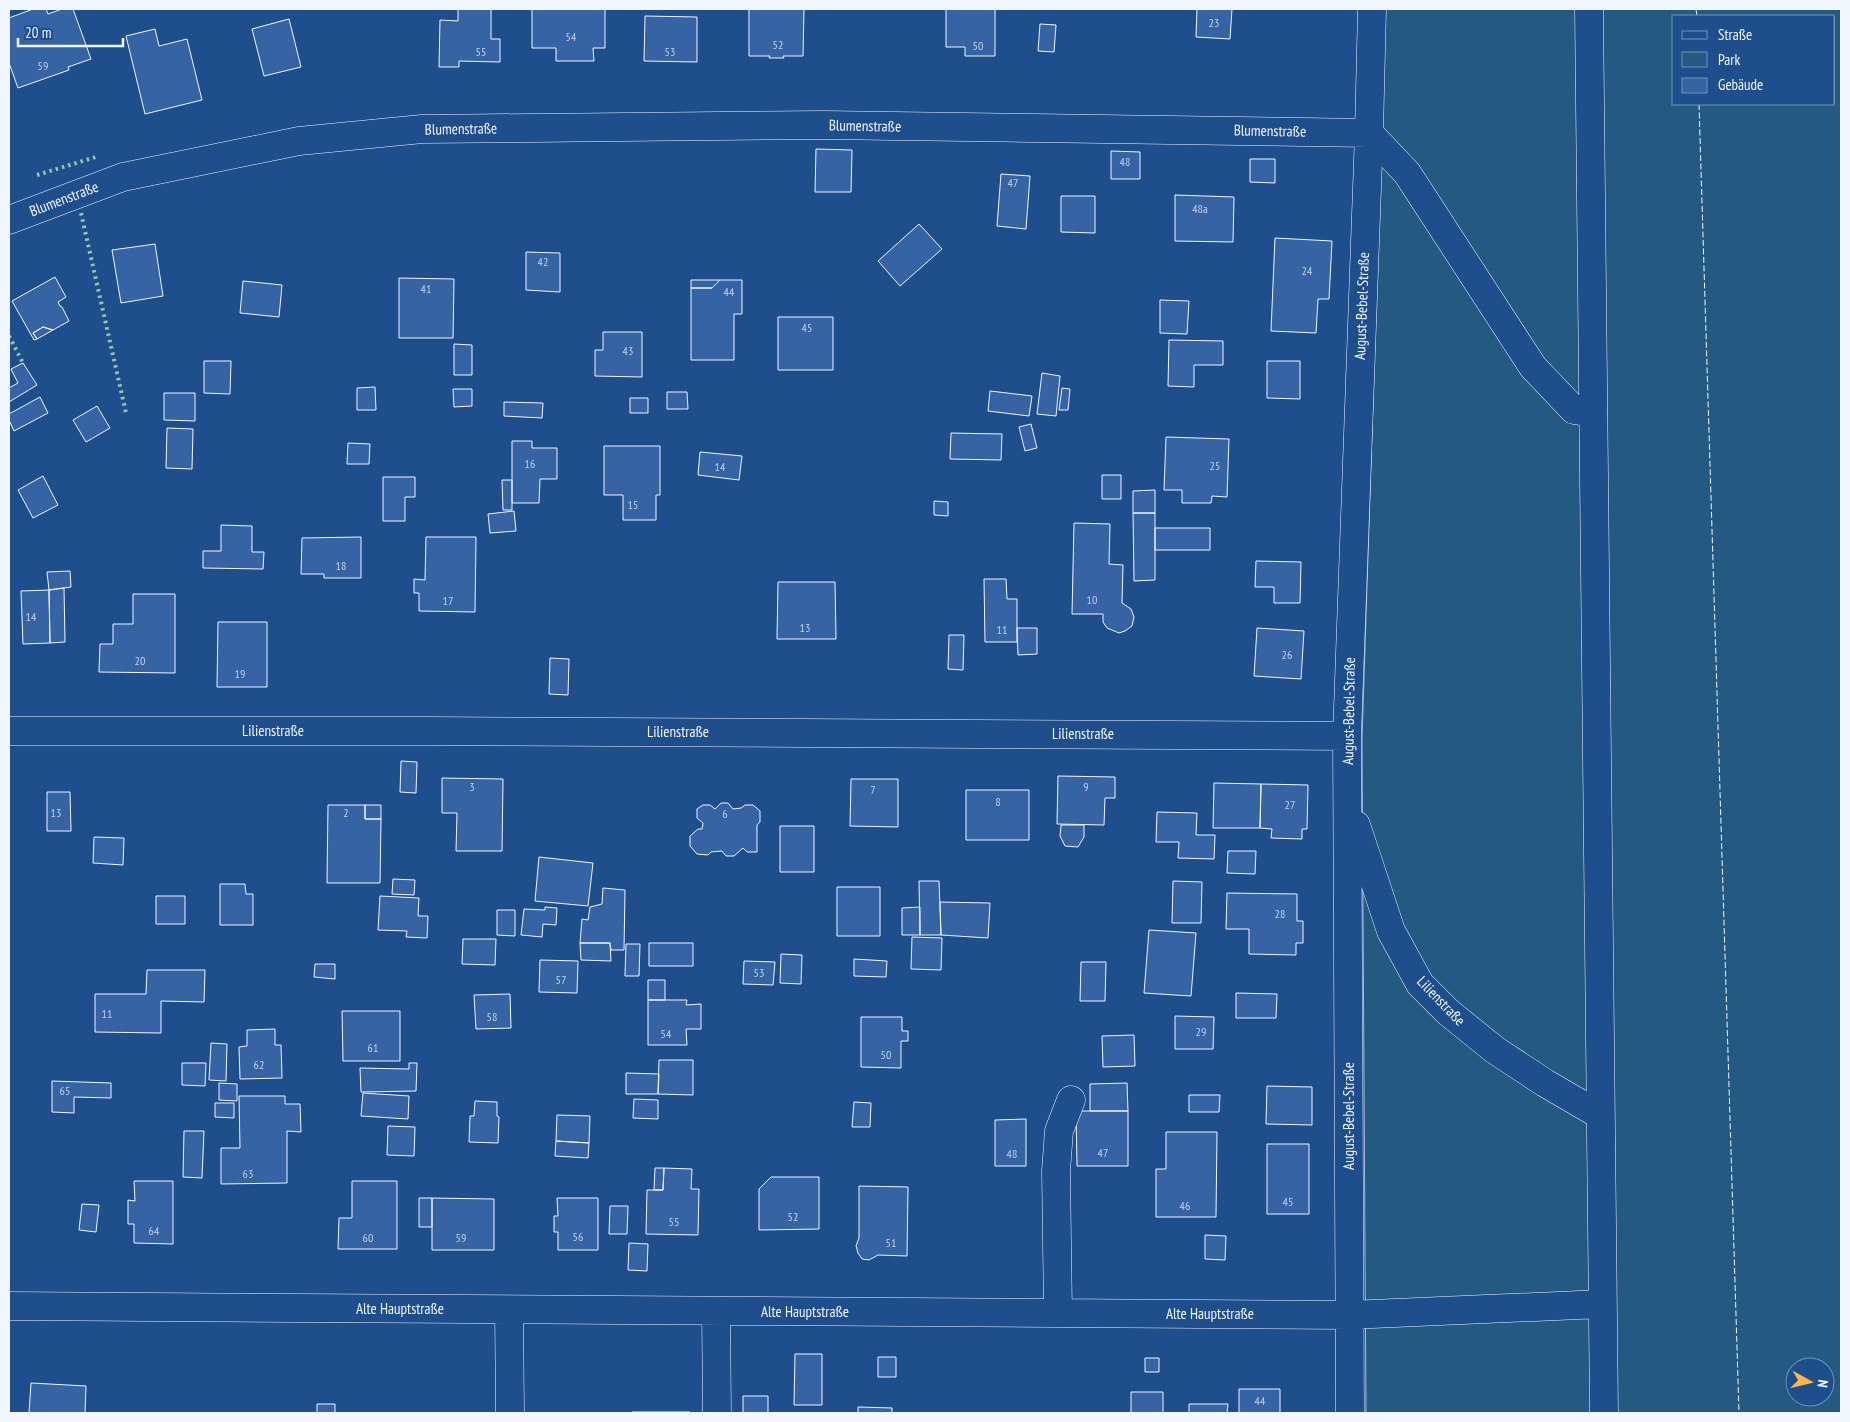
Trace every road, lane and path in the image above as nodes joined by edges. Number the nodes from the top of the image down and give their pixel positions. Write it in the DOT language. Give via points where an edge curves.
graph roads {
  1 [pos="1372,9"];
  2 [pos="1589,9"];
  3 [pos="1369,133"];
  4 [pos="9,220"];
  5 [pos="1593,413"];
  6 [pos="9,731"];
  7 [pos="1347,736"];
  8 [pos="1348,798"];
  9 [pos="1071,1100"];
  10 [pos="1600,1115"];
  11 [pos="1602,1304"];
  12 [pos="9,1306"];
  13 [pos="509,1310"];
  14 [pos="716,1311"];
  15 [pos="1058,1314"];
  16 [pos="1349,1315"];
  17 [pos="510,1413"];
  18 [pos="717,1413"];
  19 [pos="1350,1413"];
  20 [pos="1604,1413"];
  1 -- 3 [label="street, August-Bebel-Straße"];
  2 -- 5 [label="street"];
  3 -- 4 [label="street, Blumenstraße" via="824,125 422,129 299,141 132,175"];
  3 -- 5 [label="street" via="1407,173 1533,367 1574,410"];
  3 -- 7 [label="street, August-Bebel-Straße"];
  5 -- 10 [label="street"];
  6 -- 7 [label="street, Lilienstraße"];
  7 -- 8 [label="street, August-Bebel-Straße"];
  8 -- 10 [label="street, Lilienstraße" via="1391,931 1420,984 1448,1012 1495,1050"];
  8 -- 16 [label="street, August-Bebel-Straße"];
  9 -- 15 [label="street" via="1060,1131 1056,1171"];
  10 -- 11 [label="street"];
  11 -- 16 [label="street, Alte Hauptstraße"];
  11 -- 20 [label="street"];
  12 -- 13 [label="street, Alte Hauptstraße"];
  13 -- 14 [label="street, Alte Hauptstraße"];
  13 -- 17 [label="street"];
  14 -- 15 [label="street, Alte Hauptstraße"];
  14 -- 18 [label="street"];
  15 -- 16 [label="street, Alte Hauptstraße"];
  16 -- 19 [label="street, August-Bebel-Straße"];
}
